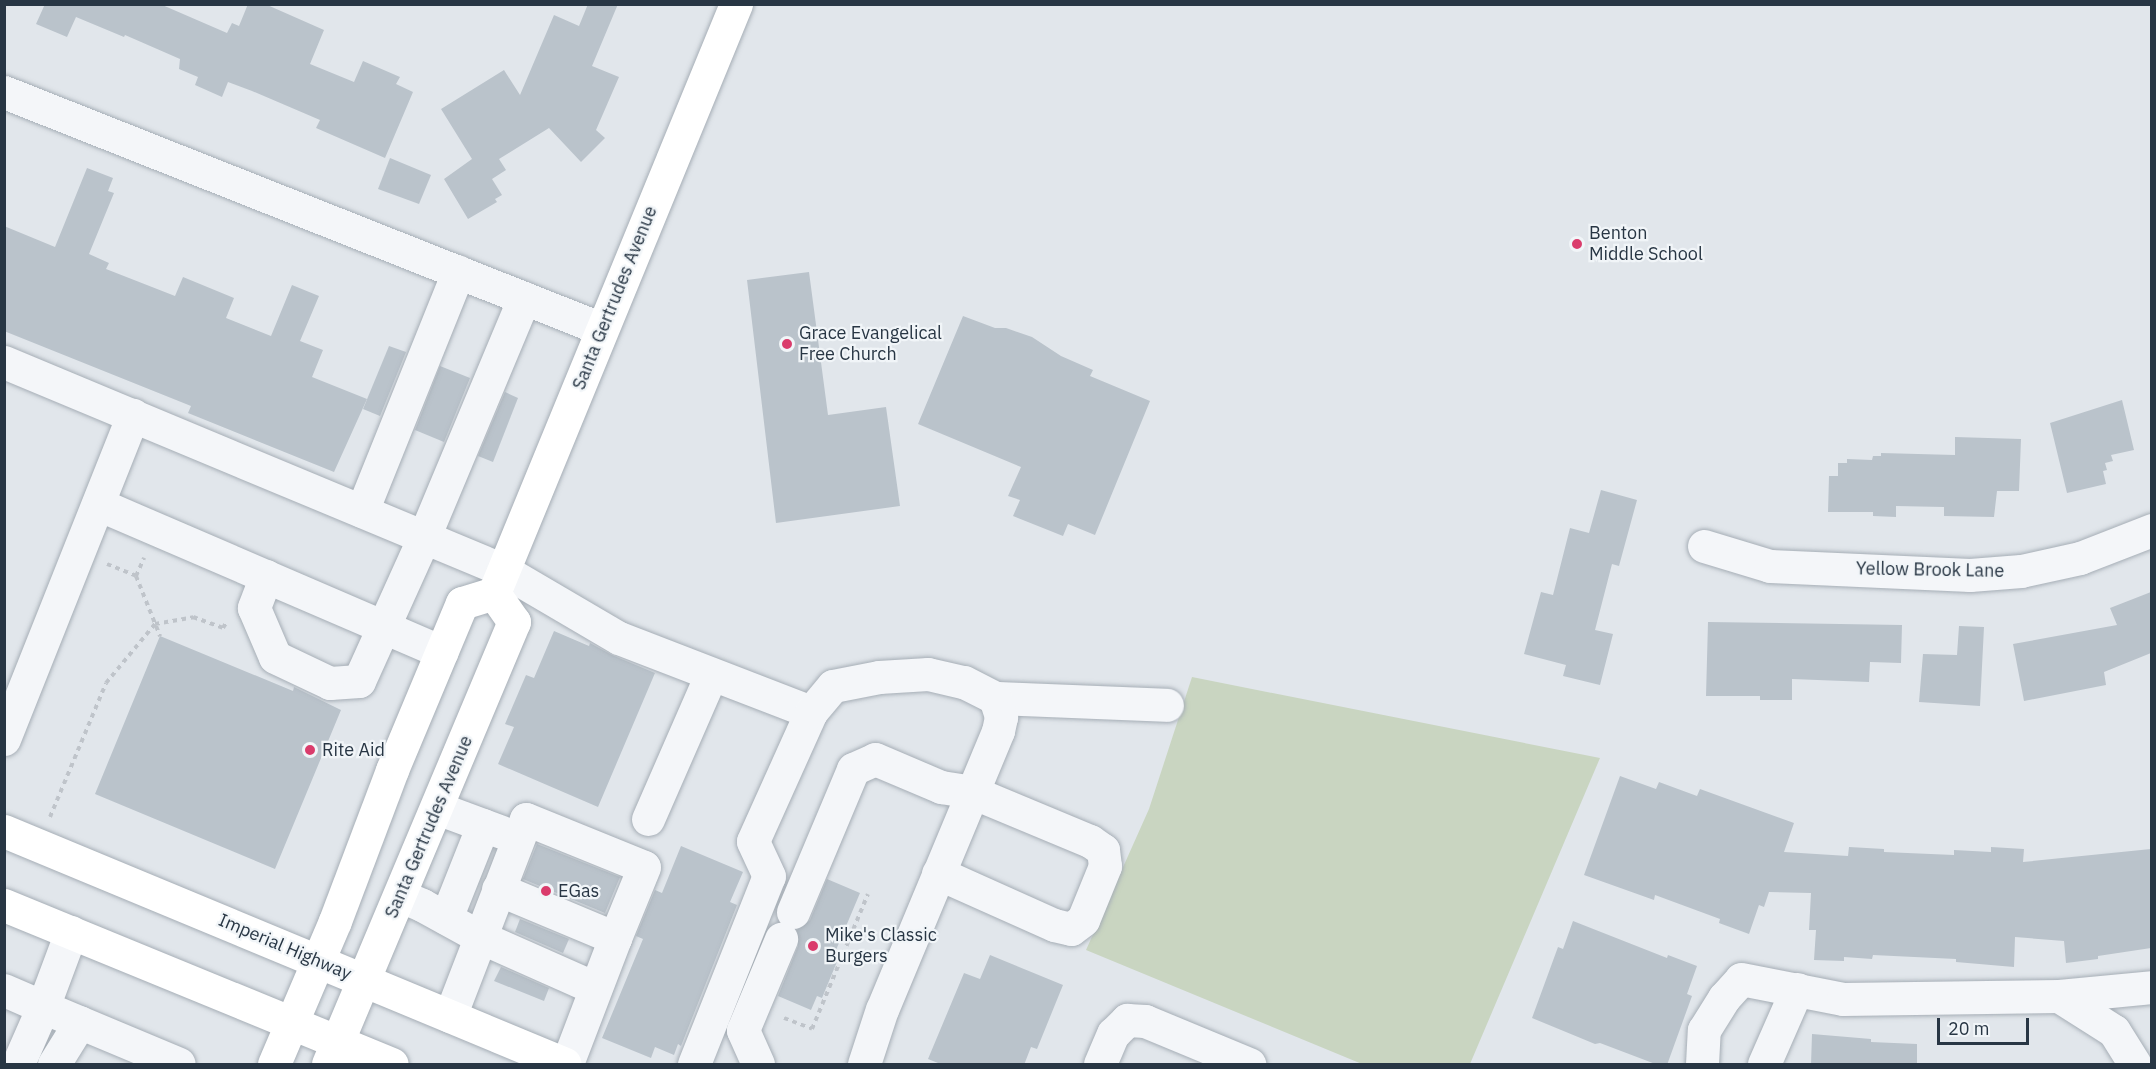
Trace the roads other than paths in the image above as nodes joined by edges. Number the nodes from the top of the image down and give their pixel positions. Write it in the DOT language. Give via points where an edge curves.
graph roads {
  1 [pos="736,4"];
  2 [pos="4,92"];
  3 [pos="458,272"];
  4 [pos="524,298"];
  5 [pos="602,329"];
  6 [pos="4,362"];
  7 [pos="133,415"];
  8 [pos="98,504"];
  9 [pos="363,511"];
  10 [pos="2151,530"];
  11 [pos="424,537"];
  12 [pos="1704,546"];
  13 [pos="266,576"];
  14 [pos="498,581"];
  15 [pos="384,627"];
  16 [pos="442,652"];
  17 [pos="711,675"];
  18 [pos="994,698"];
  19 [pos="1167,705"];
  20 [pos="811,712"];
  21 [pos="4,739"];
  22 [pos="972,792"];
  23 [pos="437,808"];
  24 [pos="648,819"];
  25 [pos="483,825"];
  26 [pos="4,831"];
  27 [pos="518,838"];
  28 [pos="939,873"];
  29 [pos="498,889"];
  30 [pos="401,896"];
  31 [pos="4,904"];
  32 [pos="446,918"];
  33 [pos="71,932"];
  34 [pos="480,937"];
  35 [pos="615,939"];
  36 [pos="318,961"];
  37 [pos="363,980"];
  38 [pos="2151,987"];
  39 [pos="595,988"];
  40 [pos="1797,989"];
  41 [pos="4,990"];
  42 [pos="2059,996"];
  43 [pos="43,1006"];
  44 [pos="450,1016"];
  45 [pos="80,1022"];
  46 [pos="292,1024"];
  47 [pos="333,1053"];
  48 [pos="18,1065"];
  49 [pos="54,1065"];
  50 [pos="179,1065"];
  51 [pos="274,1065"];
  52 [pos="392,1065"];
  53 [pos="566,1065"];
  54 [pos="694,1065"];
  55 [pos="758,1065"];
  56 [pos="864,1065"];
  57 [pos="1100,1065"];
  58 [pos="1249,1065"];
  59 [pos="1702,1065"];
  60 [pos="1764,1065"];
  61 [pos="2135,1065"];
  1 -- 5 [label="main road, Santa Gertrudes Avenue"];
  2 -- 3 [label="street"];
  3 -- 4 [label="street"];
  3 -- 9 [label="street"];
  4 -- 5 [label="street"];
  4 -- 11 [label="street"];
  5 -- 14 [label="main road, Santa Gertrudes Avenue"];
  6 -- 7 [label="street"];
  7 -- 8 [label="street"];
  7 -- 9 [label="street"];
  8 -- 13 [label="street"];
  8 -- 21 [label="street"];
  9 -- 11 [label="street"];
  10 -- 12 [label="street, Yellow Brook Lane" via="2080,558 2020,571 1970,574 1770,566"];
  11 -- 14 [label="street"];
  11 -- 15 [label="street"];
  13 -- 15 [label="street"];
  13 -- 15 [label="street" via="254,608 275,657 330,683 359,681"];
  14 -- 16 [label="main road" via="462,603"];
  14 -- 17 [label="street" via="619,638"];
  14 -- 23 [label="main road, Santa Gertrudes Avenue" via="514,622"];
  15 -- 16 [label="street"];
  16 -- 36 [label="main road"];
  17 -- 20 [label="street"];
  17 -- 24 [label="street"];
  18 -- 19 [label="street"];
  18 -- 20 [label="street" via="964,682 928,674 879,677 833,686"];
  18 -- 22 [label="street" via="1001,717"];
  20 -- 54 [label="street" via="753,841 769,876"];
  22 -- 28 [label="street"];
  22 -- 28 [label="street" via="1103,850 1105,866 1088,909 1083,920 1071,929 1054,925"];
  22 -- 55 [label="street" via="941,787 875,759 853,769 743,1029"];
  23 -- 25 [label="street"];
  23 -- 30 [label="main road, Santa Gertrudes Avenue"];
  25 -- 27 [label="street"];
  25 -- 32 [label="street"];
  26 -- 36 [label="main road, Imperial Highway"];
  27 -- 29 [label="street"];
  27 -- 35 [label="street" via="526,819 644,867"];
  28 -- 56 [label="street" via="882,1009"];
  29 -- 34 [label="street"];
  29 -- 35 [label="street"];
  30 -- 32 [label="street"];
  30 -- 37 [label="main road, Santa Gertrudes Avenue"];
  31 -- 33 [label="main road"];
  32 -- 34 [label="street"];
  33 -- 43 [label="street"];
  33 -- 46 [label="main road"];
  34 -- 39 [label="street"];
  34 -- 44 [label="street"];
  35 -- 39 [label="street"];
  36 -- 37 [label="main road, Imperial Highway"];
  36 -- 46 [label="main road"];
  37 -- 44 [label="main road, Imperial Highway"];
  37 -- 47 [label="main road, Santa Gertrudes Avenue"];
  38 -- 42 [label="street"];
  39 -- 53 [label="street"];
  40 -- 42 [label="street" via="1843,999"];
  40 -- 59 [label="street" via="1741,979 1704,1030"];
  40 -- 60 [label="street"];
  41 -- 43 [label="street"];
  42 -- 61 [label="street" via="2114,1031"];
  43 -- 45 [label="street"];
  43 -- 48 [label="street"];
  44 -- 53 [label="main road, Imperial Highway"];
  45 -- 49 [label="street"];
  45 -- 50 [label="street"];
  46 -- 47 [label="main road"];
  46 -- 51 [label="main road"];
  47 -- 52 [label="main road"];
  57 -- 58 [label="street" via="1113,1034 1127,1020 1145,1021"];
}
